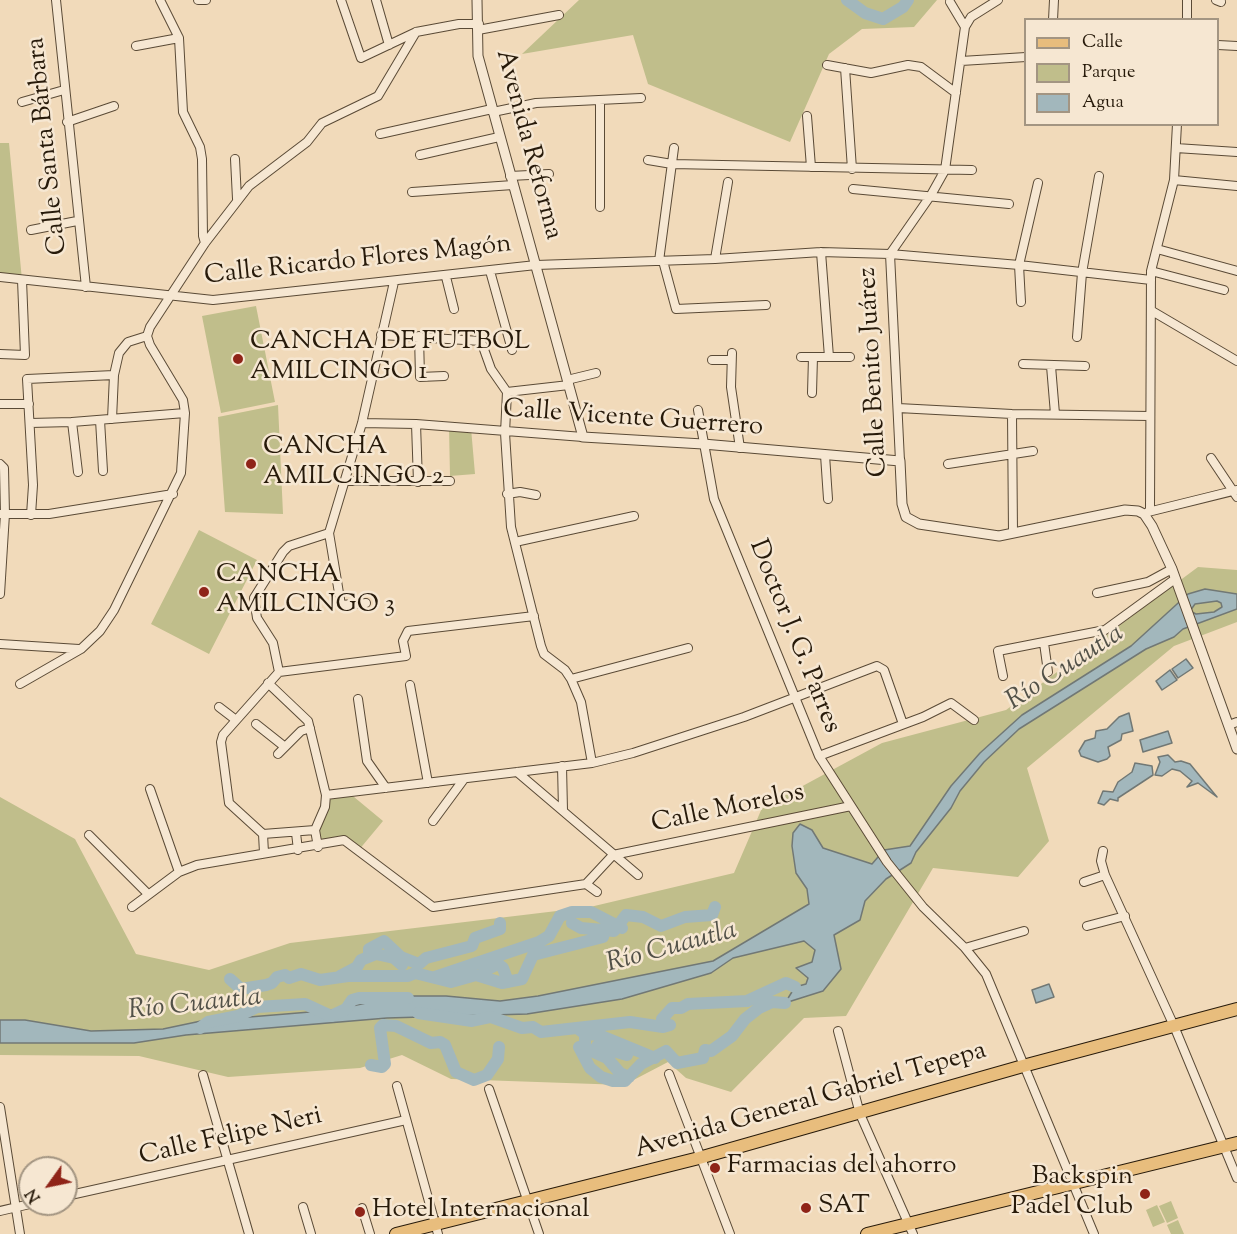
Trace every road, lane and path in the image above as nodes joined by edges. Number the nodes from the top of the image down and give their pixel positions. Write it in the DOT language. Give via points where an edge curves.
graph roads {
  1 [pos="56,0"];
  2 [pos="160,0"];
  3 [pos="198,0"];
  4 [pos="206,0"];
  5 [pos="342,0"];
  6 [pos="376,0"];
  7 [pos="478,0"];
  8 [pos="998,0"];
  9 [pos="1054,0"];
  10 [pos="1188,0"];
  11 [pos="950,2"];
  12 [pos="559,15"];
  13 [pos="1053,18"];
  14 [pos="1187,18"];
  15 [pos="479,27"];
  16 [pos="964,27"];
  17 [pos="416,33"];
  18 [pos="179,38"];
  19 [pos="388,45"];
  20 [pos="1219,45"];
  21 [pos="136,46"];
  22 [pos="1237,46"];
  23 [pos="1024,57"];
  24 [pos="961,61"];
  25 [pos="827,65"];
  26 [pos="845,68"];
  27 [pos="64,90"];
  28 [pos="956,93"];
  29 [pos="641,98"];
  30 [pos="600,101"];
  31 [pos="22,102"];
  32 [pos="114,106"];
  33 [pos="493,110"];
  34 [pos="807,116"];
  35 [pos="67,122"];
  36 [pos="1178,126"];
  37 [pos="380,134"];
  38 [pos="499,137"];
  39 [pos="674,148"];
  40 [pos="1176,148"];
  41 [pos="1237,152"];
  42 [pos="420,155"];
  43 [pos="235,159"];
  44 [pos="648,160"];
  45 [pos="672,164"];
  46 [pos="811,167"];
  47 [pos="852,169"];
  48 [pos="945,170"];
  49 [pos="972,170"];
  50 [pos="549,174"];
  51 [pos="1099,176"];
  52 [pos="1174,180"];
  53 [pos="512,181"];
  54 [pos="728,182"];
  55 [pos="1038,183"];
  56 [pos="1237,186"];
  57 [pos="853,189"];
  58 [pos="412,192"];
  59 [pos="931,195"];
  60 [pos="237,199"];
  61 [pos="1009,204"];
  62 [pos="600,207"];
  63 [pos="77,221"];
  64 [pos="31,230"];
  65 [pos="206,243"];
  66 [pos="1157,249"];
  67 [pos="821,252"];
  68 [pos="890,254"];
  69 [pos="715,259"];
  70 [pos="661,261"];
  71 [pos="536,265"];
  72 [pos="1019,265"];
  73 [pos="490,271"];
  74 [pos="1151,271"];
  75 [pos="1237,271"];
  76 [pos="1082,273"];
  77 [pos="0,277"];
  78 [pos="446,277"];
  79 [pos="22,280"];
  80 [pos="1151,280"];
  81 [pos="394,282"];
  82 [pos="86,287"];
  83 [pos="1224,290"];
  84 [pos="171,296"];
  85 [pos="1022,302"];
  86 [pos="766,304"];
  87 [pos="454,309"];
  88 [pos="1152,311"];
  89 [pos="381,335"];
  90 [pos="147,336"];
  91 [pos="419,336"];
  92 [pos="1077,337"];
  93 [pos="512,350"];
  94 [pos="0,354"];
  95 [pos="801,357"];
  96 [pos="813,357"];
  97 [pos="829,357"];
  98 [pos="850,357"];
  99 [pos="712,360"];
  100 [pos="1237,361"];
  101 [pos="1023,364"];
  102 [pos="1051,366"];
  103 [pos="1084,366"];
  104 [pos="596,373"];
  105 [pos="114,375"];
  106 [pos="444,376"];
  107 [pos="568,382"];
  108 [pos="507,392"];
  109 [pos="812,393"];
  110 [pos="0,404"];
  111 [pos="29,404"];
  112 [pos="898,408"];
  113 [pos="698,410"];
  114 [pos="185,412"];
  115 [pos="1012,414"];
  116 [pos="1055,414"];
  117 [pos="1150,416"];
  118 [pos="100,420"];
  119 [pos="112,420"];
  120 [pos="72,422"];
  121 [pos="30,423"];
  122 [pos="362,423"];
  123 [pos="416,424"];
  124 [pos="505,433"];
  125 [pos="583,437"];
  126 [pos="703,444"];
  127 [pos="740,448"];
  128 [pos="1033,451"];
  129 [pos="1013,454"];
  130 [pos="825,455"];
  131 [pos="1211,458"];
  132 [pos="900,461"];
  133 [pos="0,464"];
  134 [pos="948,464"];
  135 [pos="103,471"];
  136 [pos="78,472"];
  137 [pos="346,481"];
  138 [pos="450,481"];
  139 [pos="418,482"];
  140 [pos="1236,493"];
  141 [pos="172,494"];
  142 [pos="507,494"];
  143 [pos="536,495"];
  144 [pos="828,499"];
  145 [pos="1147,513"];
  146 [pos="3,514"];
  147 [pos="31,515"];
  148 [pos="634,516"];
  149 [pos="1013,533"];
  150 [pos="329,534"];
  151 [pos="515,543"];
  152 [pos="1172,569"];
  153 [pos="1176,579"];
  154 [pos="1096,593"];
  155 [pos="0,594"];
  156 [pos="366,603"];
  157 [pos="534,616"];
  158 [pos="1044,643"];
  159 [pos="0,644"];
  160 [pos="688,648"];
  161 [pos="81,649"];
  162 [pos="279,672"];
  163 [pos="1048,672"];
  164 [pos="1003,676"];
  165 [pos="571,679"];
  166 [pos="268,683"];
  167 [pos="20,684"];
  168 [pos="410,685"];
  169 [pos="795,696"];
  170 [pos="358,699"];
  171 [pos="219,707"];
  172 [pos="236,720"];
  173 [pos="974,720"];
  174 [pos="256,724"];
  175 [pos="903,724"];
  176 [pos="1233,724"];
  177 [pos="310,729"];
  178 [pos="285,747"];
  179 [pos="1237,749"];
  180 [pos="278,754"];
  181 [pos="819,756"];
  182 [pos="592,763"];
  183 [pos="562,766"];
  184 [pos="517,772"];
  185 [pos="464,779"];
  186 [pos="428,783"];
  187 [pos="386,788"];
  188 [pos="150,789"];
  189 [pos="326,795"];
  190 [pos="851,806"];
  191 [pos="563,810"];
  192 [pos="433,821"];
  193 [pos="315,830"];
  194 [pos="296,833"];
  195 [pos="263,834"];
  196 [pos="89,835"];
  197 [pos="318,847"];
  198 [pos="294,851"];
  199 [pos="1103,851"];
  200 [pos="264,853"];
  201 [pos="613,855"];
  202 [pos="178,872"];
  203 [pos="638,875"];
  204 [pos="1104,875"];
  205 [pos="1084,882"];
  206 [pos="586,884"];
  207 [pos="597,892"];
  208 [pos="148,894"];
  209 [pos="132,907"];
  210 [pos="1125,915"];
  211 [pos="1087,926"];
  212 [pos="1024,931"];
  213 [pos="965,948"];
  214 [pos="1237,1009"];
  215 [pos="1174,1026"];
  216 [pos="838,1031"];
  217 [pos="1023,1066"];
  218 [pos="669,1074"];
  219 [pos="203,1075"];
  220 [pos="397,1086"];
  221 [pos="489,1089"];
  222 [pos="0,1107"];
  223 [pos="860,1114"];
  224 [pos="406,1120"];
  225 [pos="1237,1143"];
  226 [pos="1223,1146"];
  227 [pos="699,1158"];
  228 [pos="228,1161"];
  229 [pos="1237,1178"];
  230 [pos="1073,1182"];
  231 [pos="78,1193"];
  232 [pos="527,1201"];
  233 [pos="18,1206"];
  234 [pos="15,1207"];
  235 [pos="303,1207"];
  236 [pos="362,1208"];
  237 [pos="0,1211"];
  238 [pos="437,1229"];
  239 [pos="911,1229"];
  240 [pos="20,1234"];
  241 [pos="249,1234"];
  242 [pos="311,1234"];
  243 [pos="370,1234"];
  244 [pos="396,1234"];
  245 [pos="539,1234"];
  246 [pos="730,1234"];
  247 [pos="867,1234"];
  248 [pos="1094,1234"];
  1 -- 27 [label="street, Calle Santa Bárbara"];
  2 -- 18 [label="street"];
  3 -- 4 [label="street"];
  5 -- 19 [label="street" via="361,58"];
  6 -- 19 [label="street"];
  7 -- 15 [label="street, Avenida Reforma"];
  8 -- 16 [label="street" via="971,17"];
  9 -- 13 [label="street"];
  10 -- 14 [label="street"];
  11 -- 16 [label="street"];
  12 -- 15 [label="street"];
  15 -- 17 [label="street" via="459,24"];
  15 -- 33 [label="street, Avenida Reforma" via="478,56"];
  16 -- 24 [label="street, Calle Benito Juárez"];
  17 -- 19 [label="street"];
  17 -- 60 [label="street" via="378,96 321,123 307,142"];
  18 -- 21 [label="street"];
  18 -- 65 [label="street" via="183,112 202,159"];
  20 -- 22 [label="street"];
  23 -- 24 [label="street"];
  24 -- 28 [label="street, Calle Benito Juárez"];
  25 -- 26 [label="street"];
  26 -- 28 [label="street" via="871,73 902,65 921,67"];
  26 -- 47 [label="street"];
  27 -- 31 [label="street"];
  27 -- 35 [label="street, Calle Santa Bárbara"];
  28 -- 48 [label="street, Calle Benito Juárez"];
  29 -- 30 [label="street"];
  30 -- 33 [label="street" via="536,103"];
  30 -- 62 [label="street"];
  32 -- 35 [label="street"];
  33 -- 37 [label="street"];
  33 -- 38 [label="street, Avenida Reforma"];
  34 -- 46 [label="street"];
  35 -- 63 [label="street, Calle Santa Bárbara"];
  36 -- 40 [label="street"];
  38 -- 42 [label="street"];
  38 -- 53 [label="street, Avenida Reforma"];
  39 -- 45 [label="street"];
  40 -- 41 [label="street"];
  40 -- 52 [label="street"];
  43 -- 60 [label="street"];
  44 -- 45 [label="street"];
  45 -- 46 [label="street"];
  45 -- 70 [label="street"];
  46 -- 47 [label="street"];
  47 -- 48 [label="street"];
  48 -- 49 [label="street"];
  48 -- 59 [label="street, Calle Benito Juárez"];
  50 -- 53 [label="street"];
  51 -- 76 [label="street"];
  52 -- 56 [label="street"];
  52 -- 66 [label="street"];
  53 -- 58 [label="street"];
  53 -- 71 [label="street, Avenida Reforma"];
  54 -- 69 [label="street"];
  55 -- 72 [label="street"];
  57 -- 59 [label="street"];
  59 -- 61 [label="street"];
  59 -- 68 [label="street, Calle Benito Juárez"];
  60 -- 65 [label="street"];
  63 -- 64 [label="street"];
  63 -- 82 [label="street, Calle Santa Bárbara"];
  65 -- 84 [label="street"];
  66 -- 74 [label="street"];
  66 -- 75 [label="street"];
  67 -- 68 [label="street, Calle Ricardo Flores Magón"];
  67 -- 69 [label="street, Calle Ricardo Flores Magón"];
  67 -- 97 [label="street"];
  68 -- 72 [label="street, Calle Ricardo Flores Magón"];
  68 -- 112 [label="street, Calle Benito Juárez"];
  69 -- 70 [label="street, Calle Ricardo Flores Magón"];
  70 -- 71 [label="street, Calle Ricardo Flores Magón"];
  70 -- 86 [label="street" via="676,309"];
  71 -- 73 [label="street, Calle Ricardo Flores Magón"];
  71 -- 107 [label="street, Avenida Reforma"];
  72 -- 76 [label="street, Calle Ricardo Flores Magón"];
  72 -- 85 [label="street"];
  73 -- 78 [label="street, Calle Ricardo Flores Magón"];
  73 -- 93 [label="street"];
  74 -- 80 [label="street"];
  74 -- 83 [label="street"];
  76 -- 80 [label="street, Calle Ricardo Flores Magón"];
  76 -- 92 [label="street"];
  77 -- 79 [label="street, Calle Ricardo Flores Magón"];
  78 -- 81 [label="street, Calle Ricardo Flores Magón"];
  78 -- 87 [label="street"];
  79 -- 82 [label="street, Calle Ricardo Flores Magón"];
  79 -- 94 [label="street" via="25,355"];
  80 -- 88 [label="street"];
  81 -- 84 [label="street, Calle Ricardo Flores Magón" via="213,300"];
  81 -- 89 [label="street"];
  82 -- 84 [label="street, Calle Ricardo Flores Magón"];
  84 -- 90 [label="street"];
  88 -- 100 [label="street"];
  88 -- 117 [label="street"];
  89 -- 91 [label="street"];
  89 -- 122 [label="street"];
  90 -- 105 [label="street" via="122,346"];
  90 -- 114 [label="street" via="183,400"];
  91 -- 106 [label="street" via="420,377"];
  91 -- 108 [label="street" via="481,341 491,369"];
  95 -- 96 [label="street"];
  96 -- 97 [label="street"];
  96 -- 109 [label="street"];
  97 -- 98 [label="street"];
  99 -- 127 [label="street" via="732,356 731,387"];
  101 -- 102 [label="street"];
  102 -- 103 [label="street"];
  102 -- 116 [label="street"];
  104 -- 107 [label="street"];
  105 -- 111 [label="street" via="27,380"];
  105 -- 119 [label="street"];
  107 -- 108 [label="street"];
  107 -- 125 [label="street, Avenida Reforma"];
  108 -- 124 [label="street"];
  110 -- 111 [label="street"];
  111 -- 121 [label="street"];
  112 -- 115 [label="street"];
  112 -- 132 [label="street, Calle Benito Juárez"];
  113 -- 126 [label="street, Doctor J. G. Parres"];
  114 -- 119 [label="street"];
  114 -- 141 [label="street" via="181,472"];
  115 -- 116 [label="street"];
  115 -- 129 [label="street"];
  116 -- 117 [label="street"];
  117 -- 145 [label="street"];
  118 -- 119 [label="street"];
  118 -- 120 [label="street"];
  118 -- 135 [label="street"];
  120 -- 121 [label="street"];
  120 -- 136 [label="street"];
  121 -- 147 [label="street"];
  122 -- 123 [label="street, Calle Vicente Guerrero"];
  122 -- 137 [label="street"];
  123 -- 124 [label="street, Calle Vicente Guerrero"];
  123 -- 139 [label="street"];
  124 -- 125 [label="street, Calle Vicente Guerrero"];
  124 -- 142 [label="street"];
  125 -- 126 [label="street, Calle Vicente Guerrero"];
  126 -- 127 [label="street, Calle Vicente Guerrero"];
  126 -- 169 [label="street, Doctor J. G. Parres" via="714,499"];
  127 -- 130 [label="street, Calle Vicente Guerrero"];
  128 -- 129 [label="street"];
  129 -- 134 [label="street"];
  129 -- 149 [label="street"];
  130 -- 132 [label="street, Calle Vicente Guerrero"];
  130 -- 144 [label="street"];
  131 -- 140 [label="street"];
  132 -- 149 [label="street, Calle Benito Juárez" via="903,511 911,521 999,536"];
  133 -- 146 [label="street" via="4,468"];
  137 -- 139 [label="street"];
  137 -- 150 [label="street"];
  138 -- 139 [label="street"];
  140 -- 145 [label="street"];
  141 -- 147 [label="street"];
  141 -- 161 [label="street" via="114,610"];
  142 -- 143 [label="street"];
  142 -- 151 [label="street"];
  145 -- 149 [label="street, Calle Benito Juárez" via="1125,510"];
  145 -- 152 [label="street"];
  146 -- 147 [label="street"];
  146 -- 155 [label="street"];
  148 -- 151 [label="street"];
  150 -- 156 [label="street" via="341,605"];
  150 -- 162 [label="street" via="289,546 254,598 257,618 273,643"];
  151 -- 157 [label="street"];
  152 -- 153 [label="street"];
  152 -- 154 [label="street" via="1148,582"];
  153 -- 158 [label="street" via="1105,630"];
  153 -- 176 [label="street"];
  157 -- 162 [label="street" via="408,631 403,640 406,656"];
  157 -- 165 [label="street" via="544,654"];
  158 -- 163 [label="street"];
  158 -- 164 [label="street" via="998,651"];
  159 -- 161 [label="street"];
  160 -- 165 [label="street"];
  161 -- 167 [label="street"];
  162 -- 166 [label="street"];
  165 -- 182 [label="street" via="581,702"];
  166 -- 172 [label="street"];
  166 -- 177 [label="street" via="308,721"];
  168 -- 186 [label="street"];
  169 -- 175 [label="street" via="881,666"];
  169 -- 181 [label="street, Doctor J. G. Parres"];
  169 -- 182 [label="street" via="679,739"];
  170 -- 187 [label="street" via="367,761"];
  171 -- 172 [label="street"];
  172 -- 195 [label="street" via="221,742 229,803"];
  173 -- 175 [label="street" via="951,703"];
  174 -- 178 [label="street"];
  175 -- 181 [label="street"];
  176 -- 179 [label="street"];
  177 -- 178 [label="street" via="301,731"];
  177 -- 189 [label="street"];
  178 -- 180 [label="street"];
  181 -- 190 [label="street, Doctor J. G. Parres"];
  182 -- 183 [label="street"];
  183 -- 184 [label="street"];
  183 -- 191 [label="street"];
  184 -- 185 [label="street"];
  184 -- 191 [label="street"];
  185 -- 186 [label="street"];
  185 -- 192 [label="street"];
  186 -- 187 [label="street"];
  187 -- 189 [label="street"];
  188 -- 202 [label="street"];
  189 -- 193 [label="street"];
  190 -- 201 [label="street, Calle Morelos"];
  190 -- 213 [label="street, Doctor J. G. Parres" via="923,908"];
  191 -- 201 [label="street"];
  193 -- 194 [label="street"];
  193 -- 197 [label="street"];
  194 -- 195 [label="street"];
  194 -- 198 [label="street"];
  195 -- 200 [label="street"];
  196 -- 208 [label="street"];
  197 -- 198 [label="street"];
  197 -- 206 [label="street" via="344,840 433,908"];
  198 -- 200 [label="street"];
  199 -- 204 [label="street"];
  200 -- 202 [label="street"];
  201 -- 203 [label="street"];
  201 -- 206 [label="street"];
  202 -- 208 [label="street"];
  204 -- 205 [label="street"];
  204 -- 210 [label="street"];
  206 -- 207 [label="street"];
  208 -- 209 [label="street"];
  210 -- 211 [label="street"];
  210 -- 215 [label="street"];
  212 -- 213 [label="street"];
  213 -- 217 [label="street, Doctor J. G. Parres" via="986,974"];
  214 -- 215 [label="main road, Avenida General Gabriel Tepepa"];
  215 -- 217 [label="main road, Avenida General Gabriel Tepepa"];
  215 -- 226 [label="street"];
  216 -- 223 [label="street"];
  217 -- 223 [label="main road, Avenida General Gabriel Tepepa"];
  217 -- 230 [label="street, Doctor J. G. Parres"];
  218 -- 227 [label="street"];
  219 -- 228 [label="street"];
  220 -- 224 [label="street"];
  221 -- 232 [label="street"];
  222 -- 234 [label="street"];
  223 -- 227 [label="main road, Avenida General Gabriel Tepepa"];
  223 -- 239 [label="street"];
  224 -- 228 [label="street, Calle Felipe Neri"];
  224 -- 238 [label="street"];
  225 -- 226 [label="main road"];
  226 -- 229 [label="street"];
  226 -- 230 [label="main road"];
  227 -- 232 [label="main road, Avenida General Gabriel Tepepa"];
  227 -- 246 [label="street"];
  228 -- 231 [label="street, Calle Felipe Neri"];
  228 -- 241 [label="street"];
  230 -- 239 [label="main road"];
  230 -- 248 [label="street, Doctor J. G. Parres"];
  232 -- 238 [label="main road, Avenida General Gabriel Tepepa"];
  232 -- 245 [label="street"];
  233 -- 234 [label="street"];
  234 -- 237 [label="street"];
  234 -- 240 [label="street"];
  235 -- 242 [label="street"];
  236 -- 243 [label="street"];
  238 -- 244 [label="main road, Avenida General Gabriel Tepepa"];
  239 -- 247 [label="main road"];
}
